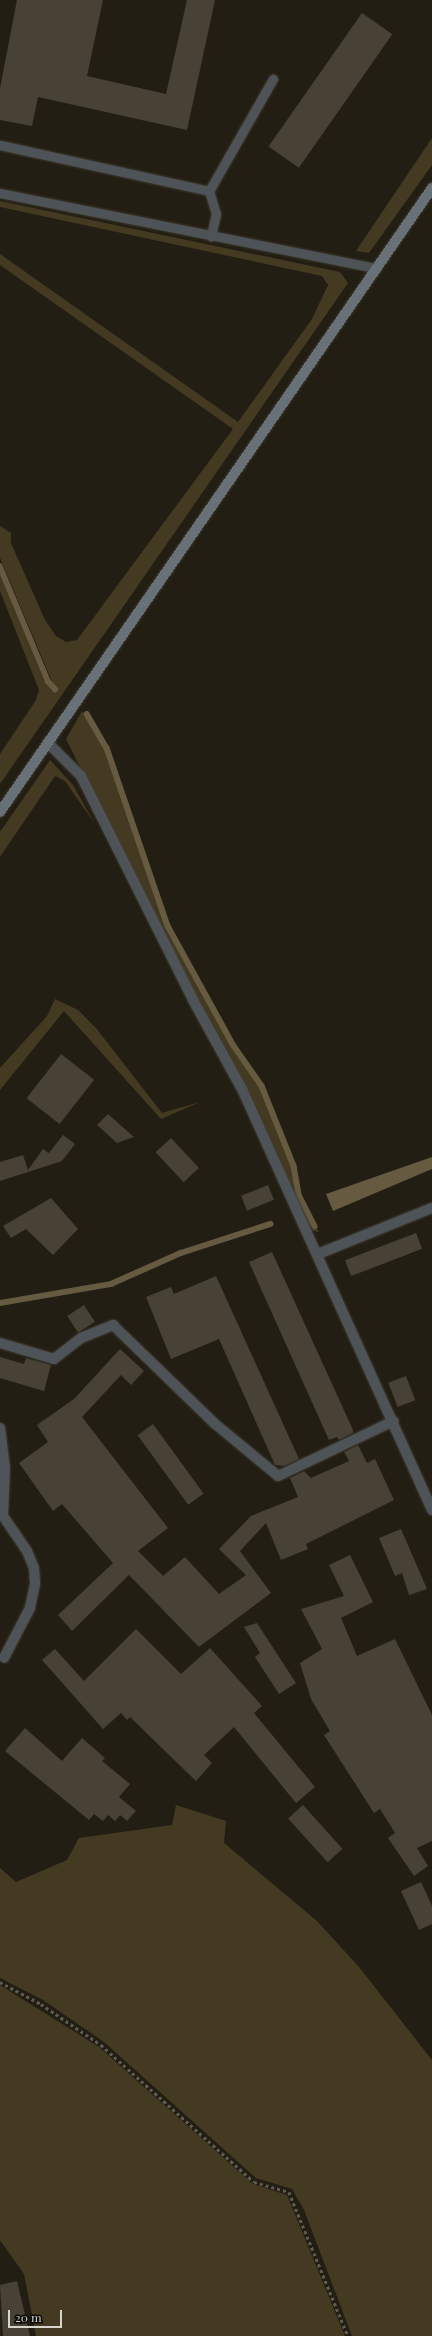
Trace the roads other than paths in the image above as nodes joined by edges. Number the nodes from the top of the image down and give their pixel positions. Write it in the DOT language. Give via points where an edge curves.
graph roads {
  1 [pos="273,79"];
  2 [pos="0,145"];
  3 [pos="432,188"];
  4 [pos="209,191"];
  5 [pos="0,193"];
  6 [pos="211,236"];
  7 [pos="377,268"];
  8 [pos="48,743"];
  9 [pos="0,812"];
  10 [pos="432,1208"];
  11 [pos="318,1254"];
  12 [pos="0,1343"];
  13 [pos="394,1421"];
  14 [pos="0,1428"];
  15 [pos="429,1493"];
  16 [pos="1,1498"];
  17 [pos="432,1510"];
  18 [pos="4,1658"];
  1 -- 4 [label="lane"];
  2 -- 4 [label="lane"];
  3 -- 7 [label="main road"];
  4 -- 6 [label="lane" via="216,214"];
  5 -- 6 [label="lane"];
  6 -- 7 [label="lane"];
  7 -- 8 [label="main road"];
  8 -- 9 [label="main road"];
  8 -- 11 [label="street" via="82,776 194,1000 242,1088"];
  10 -- 11 [label="street"];
  11 -- 13 [label="street"];
  12 -- 13 [label="street" via="54,1359 81,1338 113,1325 214,1423 278,1476"];
  13 -- 15 [label="street"];
  14 -- 16 [label="street" via="5,1468"];
  15 -- 17 [label="street"];
  16 -- 18 [label="street" via="3,1516 27,1551 34,1568 35,1584 30,1608"];
}
